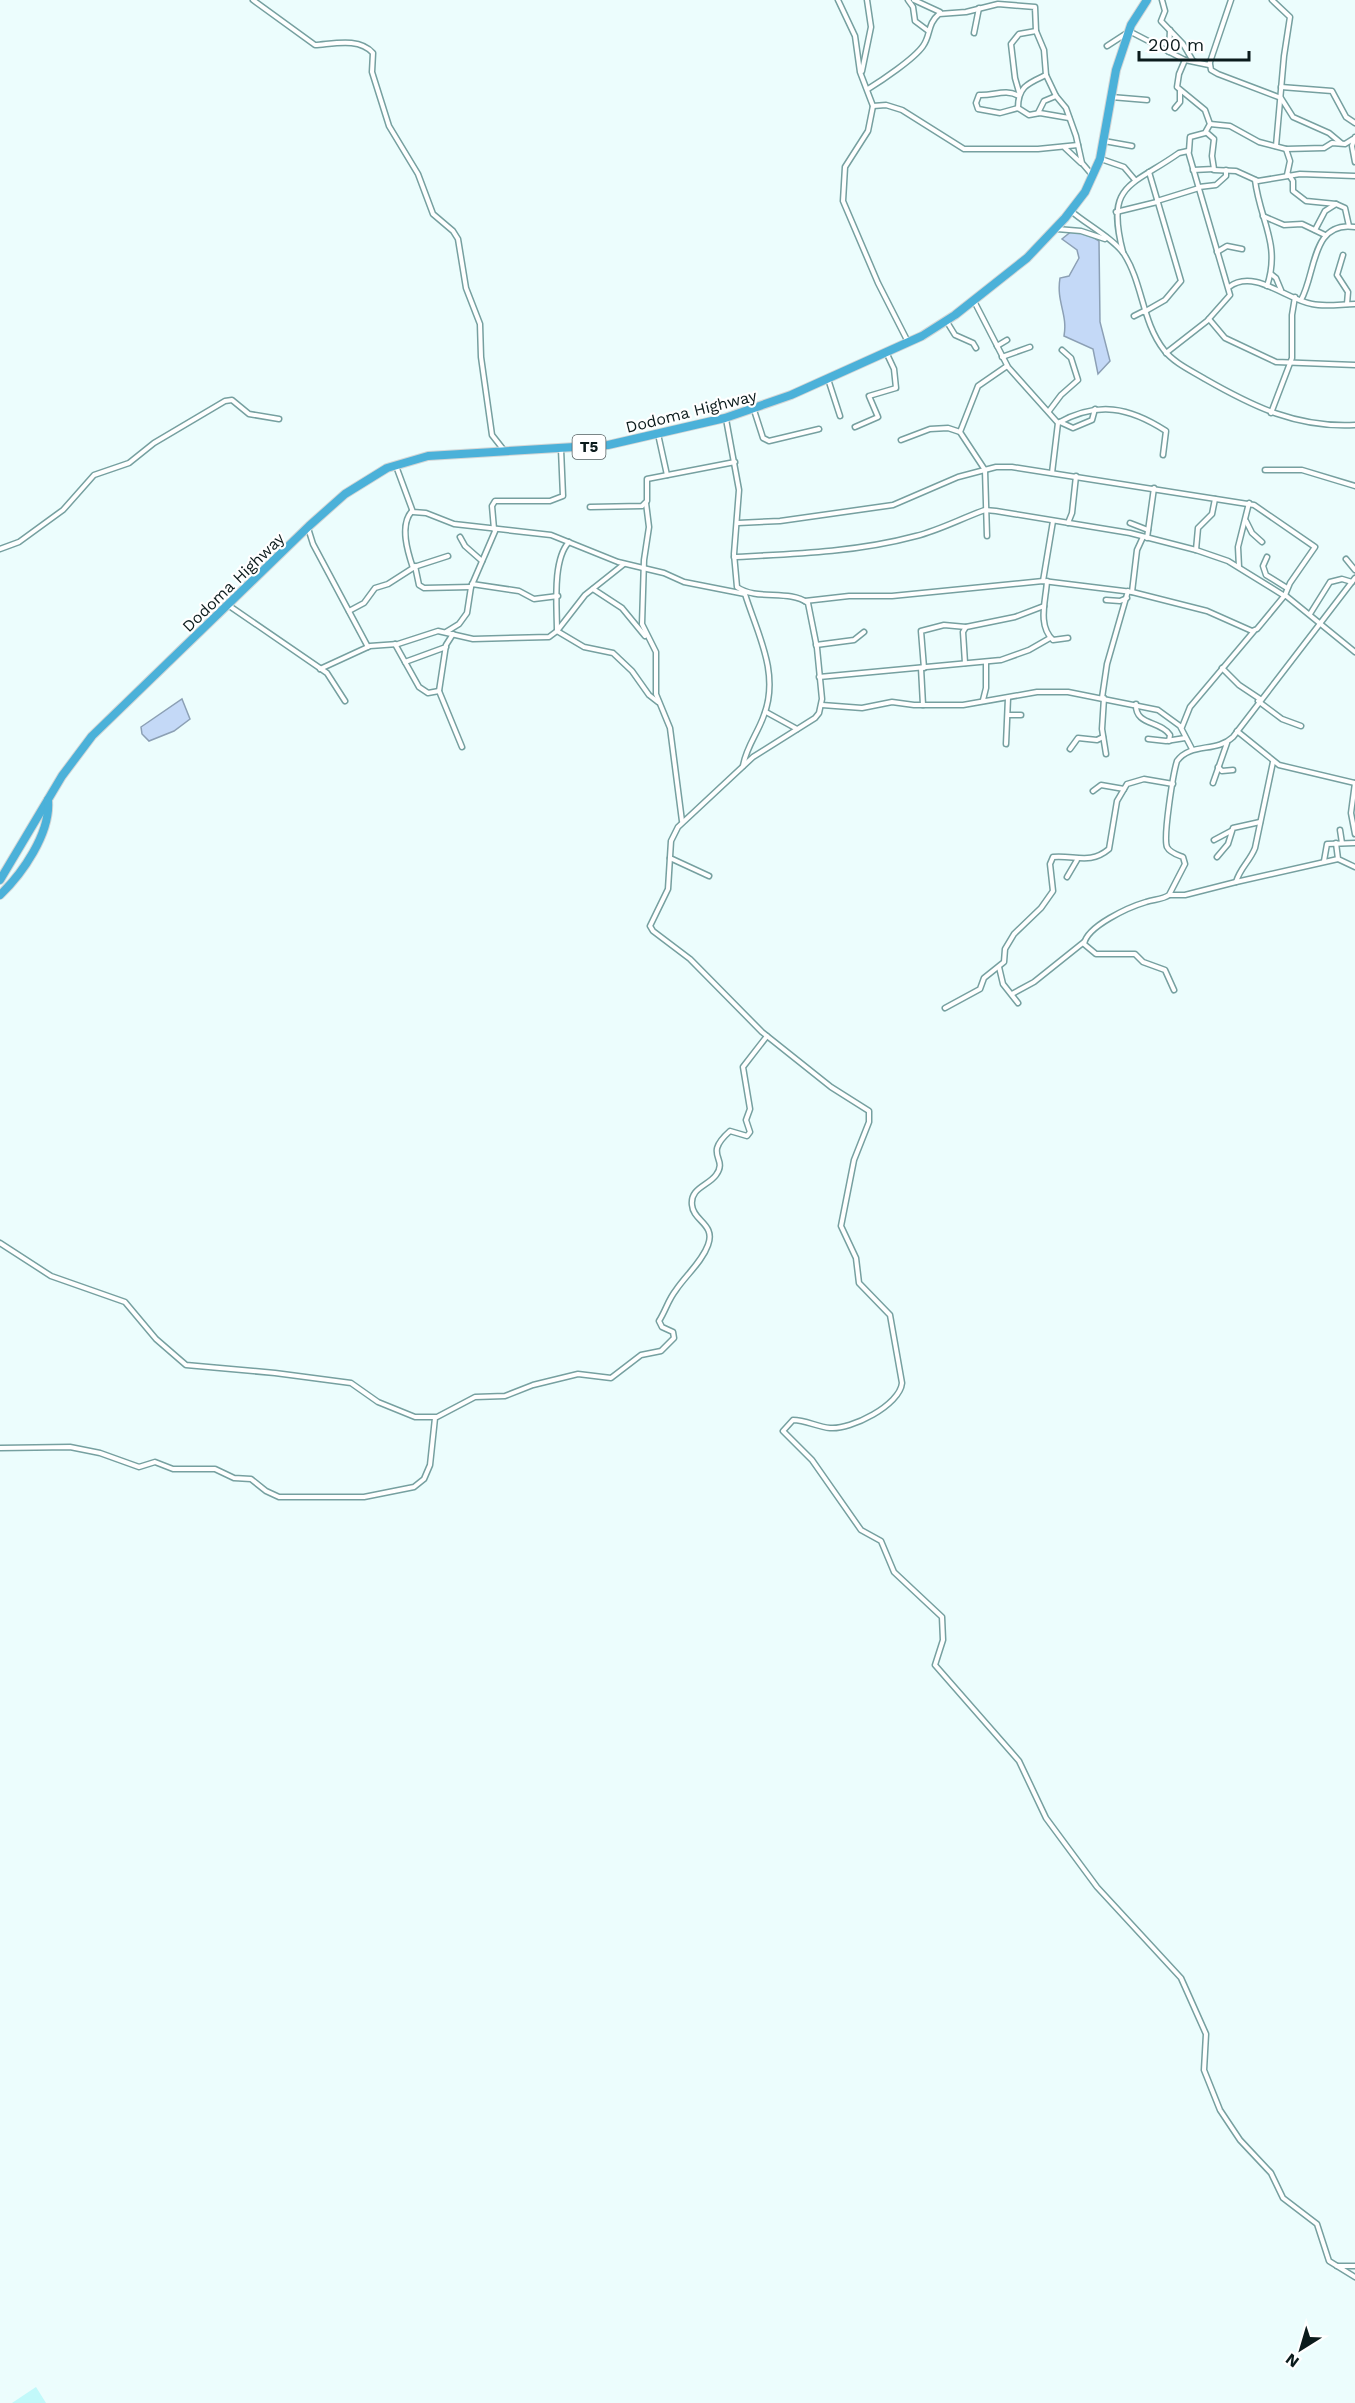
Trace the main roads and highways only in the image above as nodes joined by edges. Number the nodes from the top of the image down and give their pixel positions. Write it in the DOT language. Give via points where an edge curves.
graph roads {
  1 [pos="1147,0"];
  2 [pos="48,798"];
  3 [pos="0,880"];
  4 [pos="0,895"];
  1 -- 2 [label="highway, Dodoma Highway / T5" via="1129,32 1110,97 1094,177 1071,211 1020,265 946,321 828,378 754,410 725,418 608,445 428,456 395,465 362,482 227,604 92,736"];
  2 -- 3 [label="highway, Dodoma Highway / T5"];
  2 -- 4 [label="highway" via="48,813 31,856"];
}
